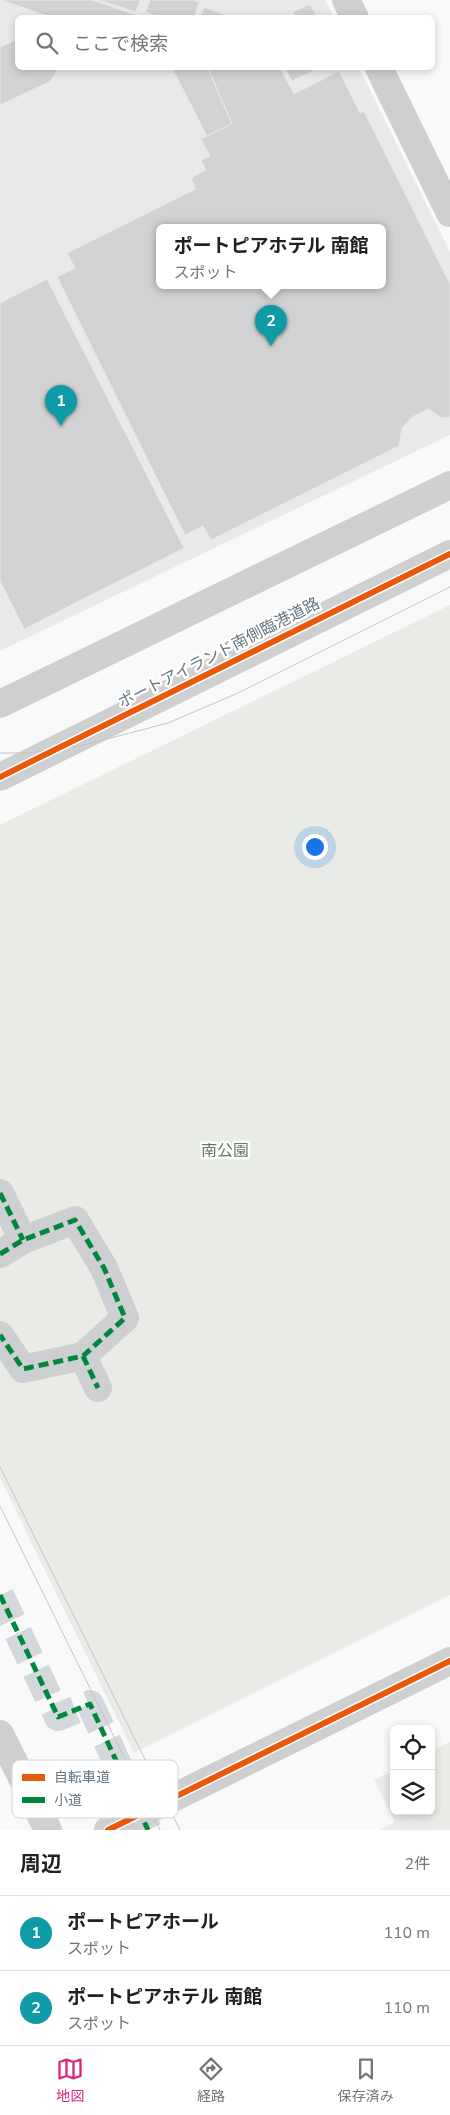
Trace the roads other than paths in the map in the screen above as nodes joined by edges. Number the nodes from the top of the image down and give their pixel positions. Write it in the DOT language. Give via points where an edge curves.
graph roads {
  1 [pos="346,0"];
  2 [pos="354,15"];
  3 [pos="380,70"];
  4 [pos="450,214"];
  5 [pos="450,485"];
  6 [pos="450,554"];
  7 [pos="0,704"];
  8 [pos="0,777"];
  9 [pos="0,1193"];
  10 [pos="24,1240"];
  11 [pos="0,1254"];
  12 [pos="0,1335"];
  13 [pos="83,1356"];
  14 [pos="98,1388"];
  15 [pos="450,1661"];
  16 [pos="0,1734"];
  17 [pos="13,1760"];
  18 [pos="178,1795"];
  19 [pos="42,1818"];
  20 [pos="132,1818"];
  21 [pos="48,1830"];
  22 [pos="108,1830"];
  1 -- 2 [label="street"];
  3 -- 4 [label="street"];
  5 -- 7 [label="street"];
  6 -- 8 [label="street, ポートアイランド南側臨港道路"];
  9 -- 10 [label="street"];
  10 -- 11 [label="street"];
  10 -- 13 [label="street" via="75,1220 104,1268 125,1318"];
  12 -- 13 [label="street" via="23,1369"];
  13 -- 14 [label="street"];
  15 -- 18 [label="street"];
  16 -- 17 [label="street"];
  19 -- 21 [label="street"];
  20 -- 22 [label="street"];
}
